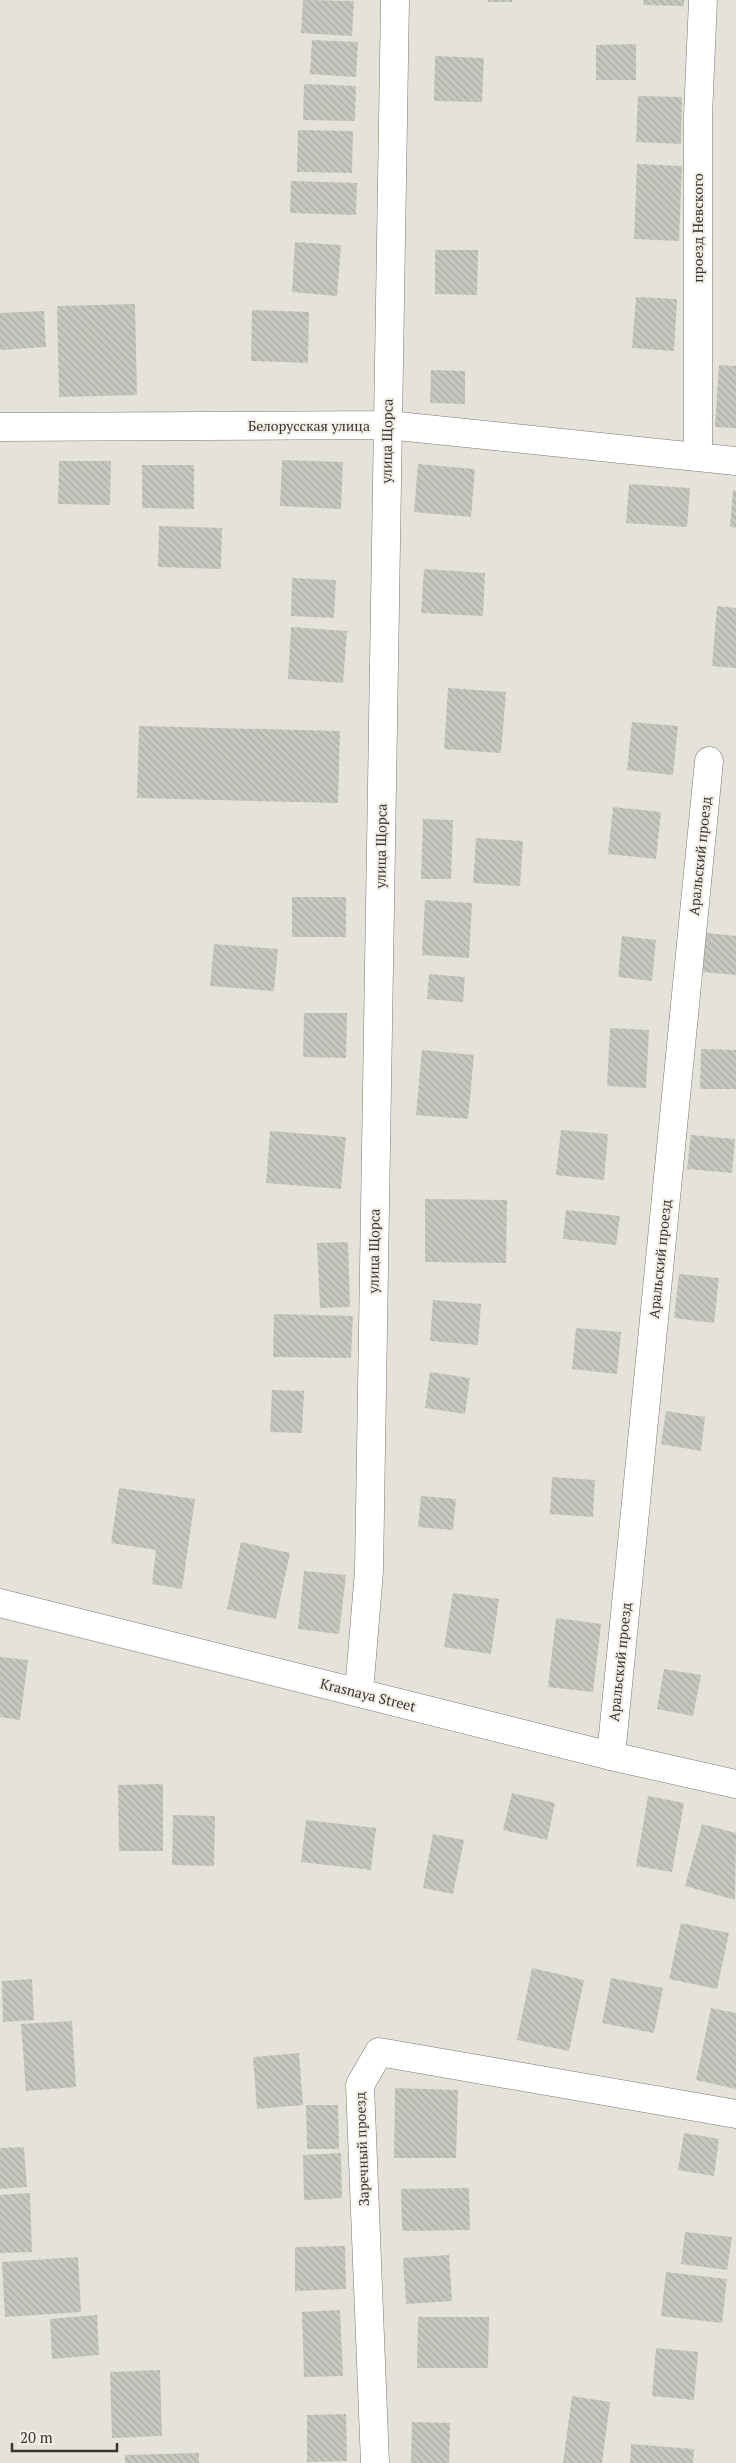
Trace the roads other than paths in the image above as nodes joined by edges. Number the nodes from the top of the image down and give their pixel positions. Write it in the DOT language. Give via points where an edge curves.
graph roads {
  1 [pos="395,0"];
  2 [pos="703,0"];
  3 [pos="388,426"];
  4 [pos="0,427"];
  5 [pos="698,456"];
  6 [pos="736,460"];
  7 [pos="709,761"];
  8 [pos="0,1603"];
  9 [pos="359,1692"];
  10 [pos="611,1756"];
  11 [pos="736,1784"];
  12 [pos="736,2114"];
  13 [pos="375,2463"];
  1 -- 3 [label="street, улица Щорса"];
  2 -- 5 [label="street, проезд Невского" via="698,116"];
  3 -- 4 [label="street, Белорусская улица"];
  3 -- 5 [label="street, Белорусская улица"];
  3 -- 9 [label="street, улица Щорса" via="369,1571"];
  5 -- 6 [label="street, Белорусская улица"];
  7 -- 10 [label="street, Аральский проезд"];
  8 -- 9 [label="street, Krasnaya Street"];
  9 -- 10 [label="street, Krasnaya Street"];
  10 -- 11 [label="street, Krasnaya Street"];
  12 -- 13 [label="street, Заречный проезд" via="379,2052 360,2085"];
}
